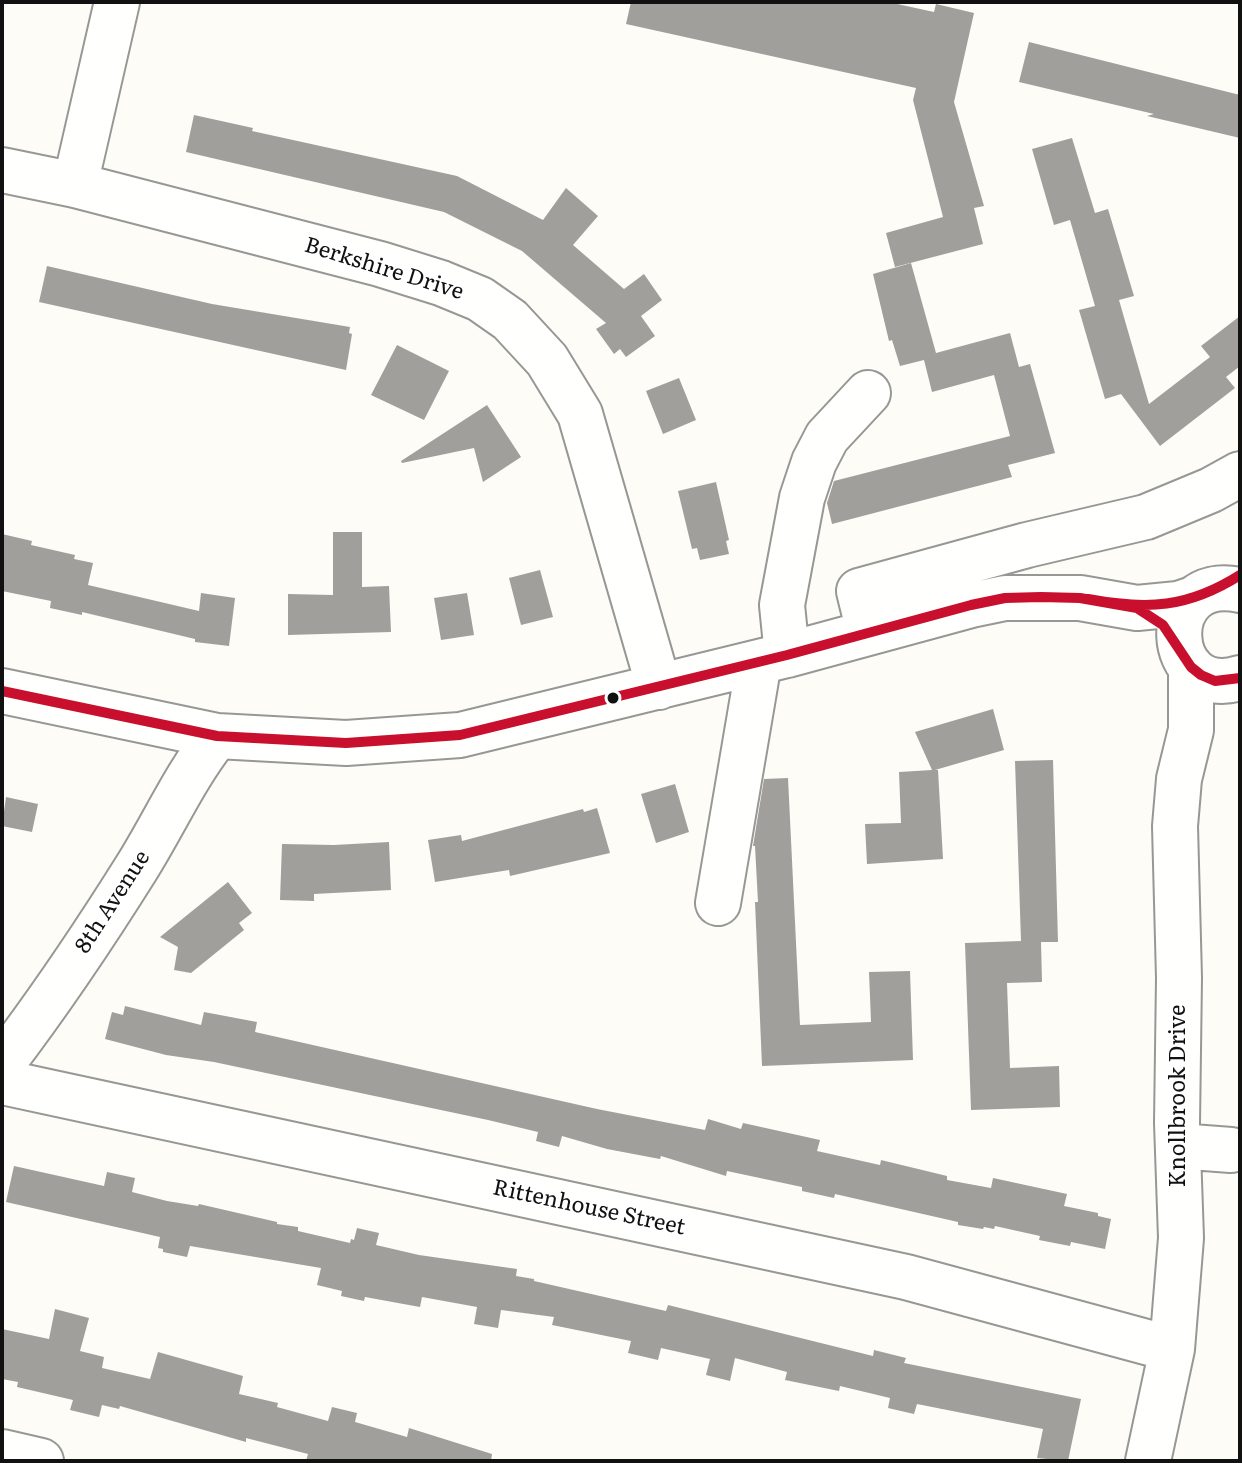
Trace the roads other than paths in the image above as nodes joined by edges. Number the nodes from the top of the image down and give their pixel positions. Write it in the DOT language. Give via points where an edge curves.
graph roads {
  1 [pos="117,2"];
  2 [pos="2,170"];
  3 [pos="75,185"];
  4 [pos="868,393"];
  5 [pos="1240,474"];
  6 [pos="1224,588"];
  7 [pos="1137,608"];
  8 [pos="869,632"];
  9 [pos="773,659"];
  10 [pos="1210,668"];
  11 [pos="659,687"];
  12 [pos="2,691"];
  13 [pos="217,736"];
  14 [pos="718,903"];
  15 [pos="2,1064"];
  16 [pos="2,1082"];
  17 [pos="1178,1146"];
  18 [pos="1231,1150"];
  19 [pos="1172,1349"];
  20 [pos="2,1452"];
  21 [pos="41,1461"];
  22 [pos="1148,1461"];
  1 -- 3 [label="street"];
  2 -- 3 [label="street, Berkshire Drive"];
  3 -- 11 [label="street, Berkshire Drive" via="380,264 480,299 510,320 547,360 580,414"];
  4 -- 9 [label="street" via="827,437 814,462 802,498"];
  5 -- 8 [label="street" via="1146,517 859,591"];
  6 -- 7 [label="street" via="1178,604"];
  6 -- 10 [label="street, Knollbrook Drive" via="1183,612 1178,628"];
  7 -- 8 [label="street" via="1080,598 1005,598"];
  7 -- 10 [label="street"];
  8 -- 9 [label="street"];
  9 -- 11 [label="street"];
  9 -- 14 [label="street"];
  10 -- 17 [label="street, Knollbrook Drive" via="1179,779 1175,826"];
  11 -- 13 [label="street" via="460,735 346,743"];
  12 -- 13 [label="street"];
  13 -- 15 [label="street, 8th Avenue" via="40,1015"];
  16 -- 19 [label="street, Rittenhouse Street" via="906,1277"];
  17 -- 18 [label="street"];
  17 -- 19 [label="street, Knollbrook Drive" via="1181,1238"];
  19 -- 22 [label="street, Knollbrook Drive"];
  20 -- 21 [label="street"];
}
